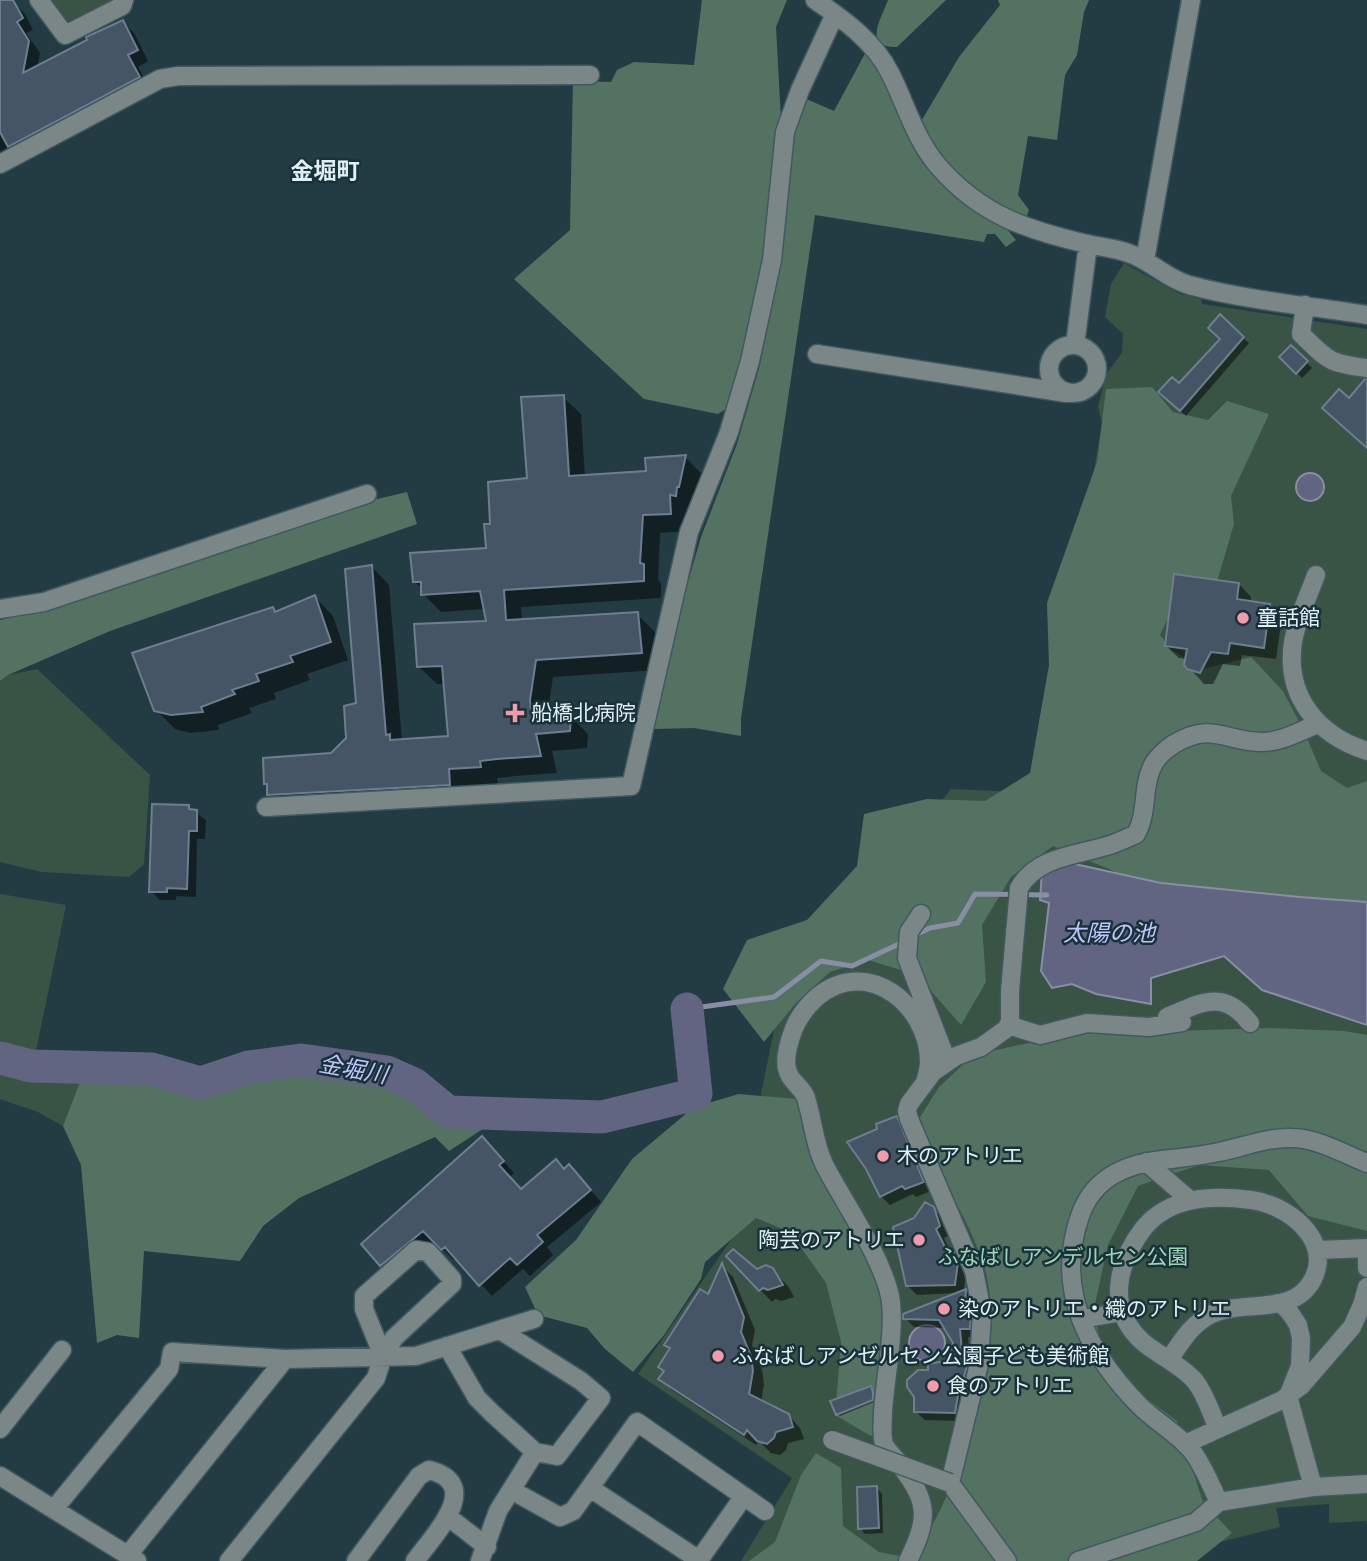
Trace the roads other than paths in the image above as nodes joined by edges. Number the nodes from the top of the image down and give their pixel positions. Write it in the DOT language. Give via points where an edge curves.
graph roads {
  1 [pos="39,0"];
  2 [pos="124,0"];
  3 [pos="815,0"];
  4 [pos="1191,0"];
  5 [pos="835,13"];
  6 [pos="590,75"];
  7 [pos="0,164"];
  8 [pos="1088,244"];
  9 [pos="1144,260"];
  10 [pos="1305,305"];
  11 [pos="1367,315"];
  12 [pos="1075,345"];
  13 [pos="817,354"];
  14 [pos="1367,368"];
  15 [pos="1066,393"];
  16 [pos="367,494"];
  17 [pos="1316,575"];
  18 [pos="0,609"];
  19 [pos="1318,723"];
  20 [pos="1367,751"];
  21 [pos="266,807"];
  22 [pos="921,914"];
  23 [pos="1250,1023"];
  24 [pos="1008,1025"];
  25 [pos="947,1062"];
  26 [pos="925,1083"];
  27 [pos="1146,1162"];
  28 [pos="1367,1163"];
  29 [pos="1190,1200"];
  30 [pos="1367,1248"];
  31 [pos="1318,1250"];
  32 [pos="1367,1268"];
  33 [pos="1367,1287"];
  34 [pos="1278,1303"];
  35 [pos="1122,1312"];
  36 [pos="534,1319"];
  37 [pos="1082,1319"];
  38 [pos="500,1330"];
  39 [pos="447,1346"];
  40 [pos="62,1350"];
  41 [pos="383,1356"];
  42 [pos="285,1359"];
  43 [pos="1169,1360"];
  44 [pos="1288,1396"];
  45 [pos="0,1429"];
  46 [pos="1218,1429"];
  47 [pos="832,1440"];
  48 [pos="1185,1444"];
  49 [pos="535,1452"];
  50 [pos="0,1476"];
  51 [pos="950,1483"];
  52 [pos="1367,1484"];
  53 [pos="1313,1487"];
  54 [pos="590,1488"];
  55 [pos="512,1490"];
  56 [pos="744,1496"];
  57 [pos="1219,1502"];
  58 [pos="54,1509"];
  59 [pos="765,1511"];
  60 [pos="447,1516"];
  61 [pos="485,1556"];
  62 [pos="132,1558"];
  63 [pos="229,1561"];
  64 [pos="356,1561"];
  65 [pos="415,1561"];
  66 [pos="908,1561"];
  67 [pos="1007,1561"];
  68 [pos="1078,1561"];
  1 -- 2 [label="street" via="65,35 122,6"];
  3 -- 5 [label="street"];
  4 -- 9 [label="street"];
  5 -- 8 [label="street" via="872,46 889,71 914,129 939,166 979,203 1010,222"];
  5 -- 21 [label="street" via="785,132 772,260 750,362 729,432 689,532 631,786"];
  6 -- 7 [label="street" via="178,76 160,79"];
  8 -- 9 [label="street"];
  8 -- 12 [label="street"];
  9 -- 10 [label="street" via="1186,284"];
  10 -- 11 [label="street"];
  10 -- 14 [label="street" via="1301,334 1329,360"];
  12 -- 15 [label="street" via="1060,348 1048,369 1053,384"];
  12 -- 15 [label="street" via="1083,346 1095,358 1097,374 1089,387"];
  13 -- 15 [label="street"];
  16 -- 18 [label="street" via="44,602"];
  17 -- 19 [label="street" via="1299,619 1291,658 1293,678 1308,713"];
  19 -- 20 [label="street" via="1342,742"];
  19 -- 24 [label="street" via="1282,740 1261,742 1216,733 1186,737 1158,757 1151,768 1136,834 1048,862 1027,876 1019,888"];
  22 -- 25 [label="street" via="909,932 907,958"];
  23 -- 24 [label="street" via="1233,1005 1215,1000 1149,1027 1087,1023 1040,1035"];
  24 -- 25 [label="street" via="981,1046"];
  25 -- 26 [label="street"];
  26 -- 51 [label="street" via="909,1104 909,1119 974,1271 982,1312 979,1364"];
  26 -- 66 [label="street" via="929,1063 923,1029 883,986 852,980 824,991 801,1014 787,1046 788,1072 806,1096 823,1162 883,1272 890,1296 884,1445 924,1504"];
  27 -- 28 [label="street" via="1293,1138"];
  27 -- 29 [label="street"];
  27 -- 37 [label="street" via="1107,1177 1083,1207 1070,1254 1072,1287"];
  29 -- 31 [label="street" via="1233,1198 1278,1208 1305,1229"];
  29 -- 35 [label="street" via="1162,1211 1126,1252 1119,1282"];
  30 -- 31 [label="street"];
  30 -- 32 [label="street"];
  31 -- 34 [label="street" via="1313,1280 1302,1294"];
  33 -- 44 [label="street" via="1352,1327"];
  34 -- 43 [label="street" via="1211,1314 1189,1331"];
  34 -- 44 [label="street" via="1291,1314 1301,1338 1300,1366"];
  35 -- 37 [label="street"];
  35 -- 43 [label="street" via="1132,1331"];
  36 -- 38 [label="street"];
  37 -- 48 [label="street" via="1091,1343 1124,1388"];
  38 -- 39 [label="street"];
  38 -- 49 [label="street" via="601,1398 557,1457"];
  39 -- 41 [label="street" via="416,1356"];
  39 -- 49 [label="street" via="477,1398"];
  40 -- 45 [label="street"];
  41 -- 41 [label="street" via="363,1309 364,1296 416,1250 428,1252 452,1284 394,1338"];
  41 -- 42 [label="street"];
  41 -- 63 [label="street" via="376,1378"];
  42 -- 58 [label="street" via="172,1352 169,1369"];
  42 -- 62 [label="street"];
  43 -- 46 [label="street" via="1203,1393"];
  44 -- 46 [label="street"];
  44 -- 53 [label="street"];
  46 -- 48 [label="street"];
  47 -- 51 [label="street, bridge"];
  48 -- 57 [label="street"];
  49 -- 55 [label="street"];
  50 -- 58 [label="street"];
  51 -- 67 [label="street"];
  52 -- 53 [label="street"];
  53 -- 57 [label="street"];
  54 -- 55 [label="street" via="573,1511 560,1517"];
  54 -- 56 [label="street" via="699,1560"];
  54 -- 56 [label="street" via="637,1422"];
  55 -- 61 [label="street" via="498,1511"];
  56 -- 59 [label="street"];
  57 -- 68 [label="street" via="1196,1522"];
  58 -- 62 [label="street"];
  60 -- 61 [label="street"];
  60 -- 64 [label="street" via="455,1497 452,1486 440,1475 424,1471"];
  60 -- 65 [label="street"];
}
